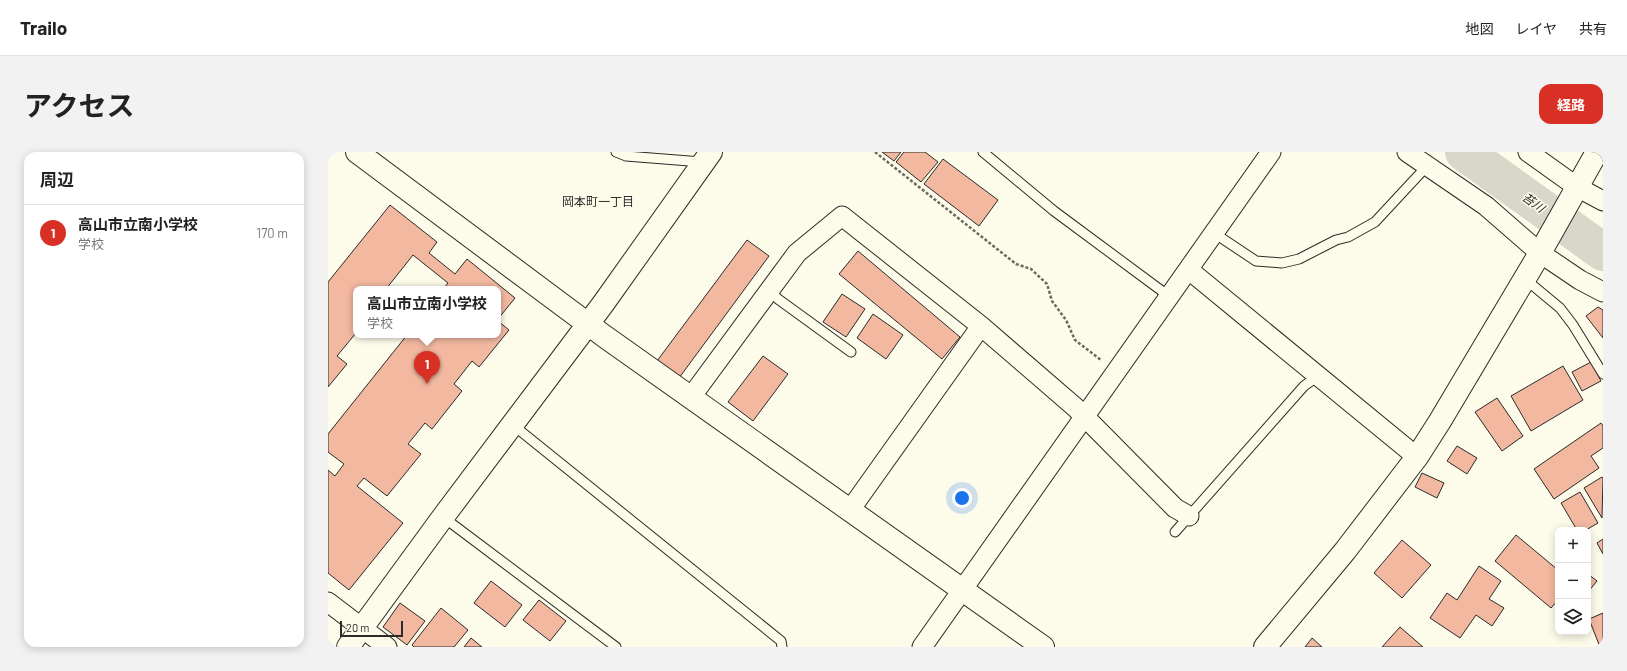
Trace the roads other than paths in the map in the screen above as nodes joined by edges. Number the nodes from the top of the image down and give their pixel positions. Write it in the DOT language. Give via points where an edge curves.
graph roads {
  1 [pos="357,152"];
  2 [pos="616,152"];
  3 [pos="983,152"];
  4 [pos="1271,152"];
  5 [pos="1407,152"];
  6 [pos="1528,152"];
  7 [pos="1597,152"];
  8 [pos="707,157"];
  9 [pos="1427,166"];
  10 [pos="1574,192"];
  11 [pos="1603,201"];
  12 [pos="1214,233"];
  13 [pos="1543,248"];
  14 [pos="1189,270"];
  15 [pos="1525,279"];
  16 [pos="769,290"];
  17 [pos="1603,292"];
  18 [pos="1170,297"];
  19 [pos="587,324"];
  20 [pos="981,326"];
  21 [pos="851,352"];
  22 [pos="1603,374"];
  23 [pos="1318,376"];
  24 [pos="691,397"];
  25 [pos="1084,418"];
  26 [pos="512,425"];
  27 [pos="1417,457"];
  28 [pos="850,510"];
  29 [pos="1189,516"];
  30 [pos="443,517"];
  31 [pos="1175,532"];
  32 [pos="962,590"];
  33 [pos="328,602"];
  34 [pos="362,627"];
  35 [pos="348,647"];
  36 [pos="388,647"];
  37 [pos="616,647"];
  38 [pos="782,647"];
  39 [pos="922,647"];
  40 [pos="1043,647"];
  41 [pos="1265,647"];
  1 -- 19 [label="street"];
  2 -- 8 [label="lane" via="626,156"];
  3 -- 18 [label="lane" via="1054,211"];
  4 -- 12 [label="street"];
  5 -- 9 [label="street"];
  6 -- 10 [label="street"];
  7 -- 10 [label="street"];
  8 -- 19 [label="street"];
  9 -- 12 [label="lane" via="1375,222 1299,259 1282,263 1256,261"];
  9 -- 13 [label="street"];
  10 -- 11 [label="street"];
  10 -- 13 [label="street"];
  12 -- 14 [label="street"];
  13 -- 15 [label="street"];
  13 -- 17 [label="street" via="1580,280"];
  14 -- 18 [label="street"];
  14 -- 23 [label="street"];
  15 -- 22 [label="lane" via="1560,308"];
  15 -- 27 [label="street"];
  16 -- 20 [label="street" via="797,253 842,216"];
  16 -- 21 [label="lane"];
  16 -- 24 [label="street"];
  18 -- 25 [label="street"];
  19 -- 24 [label="street"];
  19 -- 26 [label="street"];
  20 -- 25 [label="street" via="1076,408"];
  20 -- 28 [label="street"];
  23 -- 27 [label="street"];
  23 -- 29 [label="lane" via="1304,386"];
  24 -- 28 [label="street"];
  25 -- 29 [label="street" via="1175,508"];
  25 -- 32 [label="street"];
  26 -- 30 [label="street"];
  26 -- 38 [label="lane" via="781,641"];
  27 -- 41 [label="street" via="1345,551"];
  28 -- 32 [label="street"];
  29 -- 31 [label="lane"];
  30 -- 34 [label="street"];
  30 -- 37 [label="lane"];
  32 -- 39 [label="street"];
  32 -- 40 [label="street"];
  33 -- 34 [label="street"];
  34 -- 35 [label="street"];
  34 -- 36 [label="street"];
}
